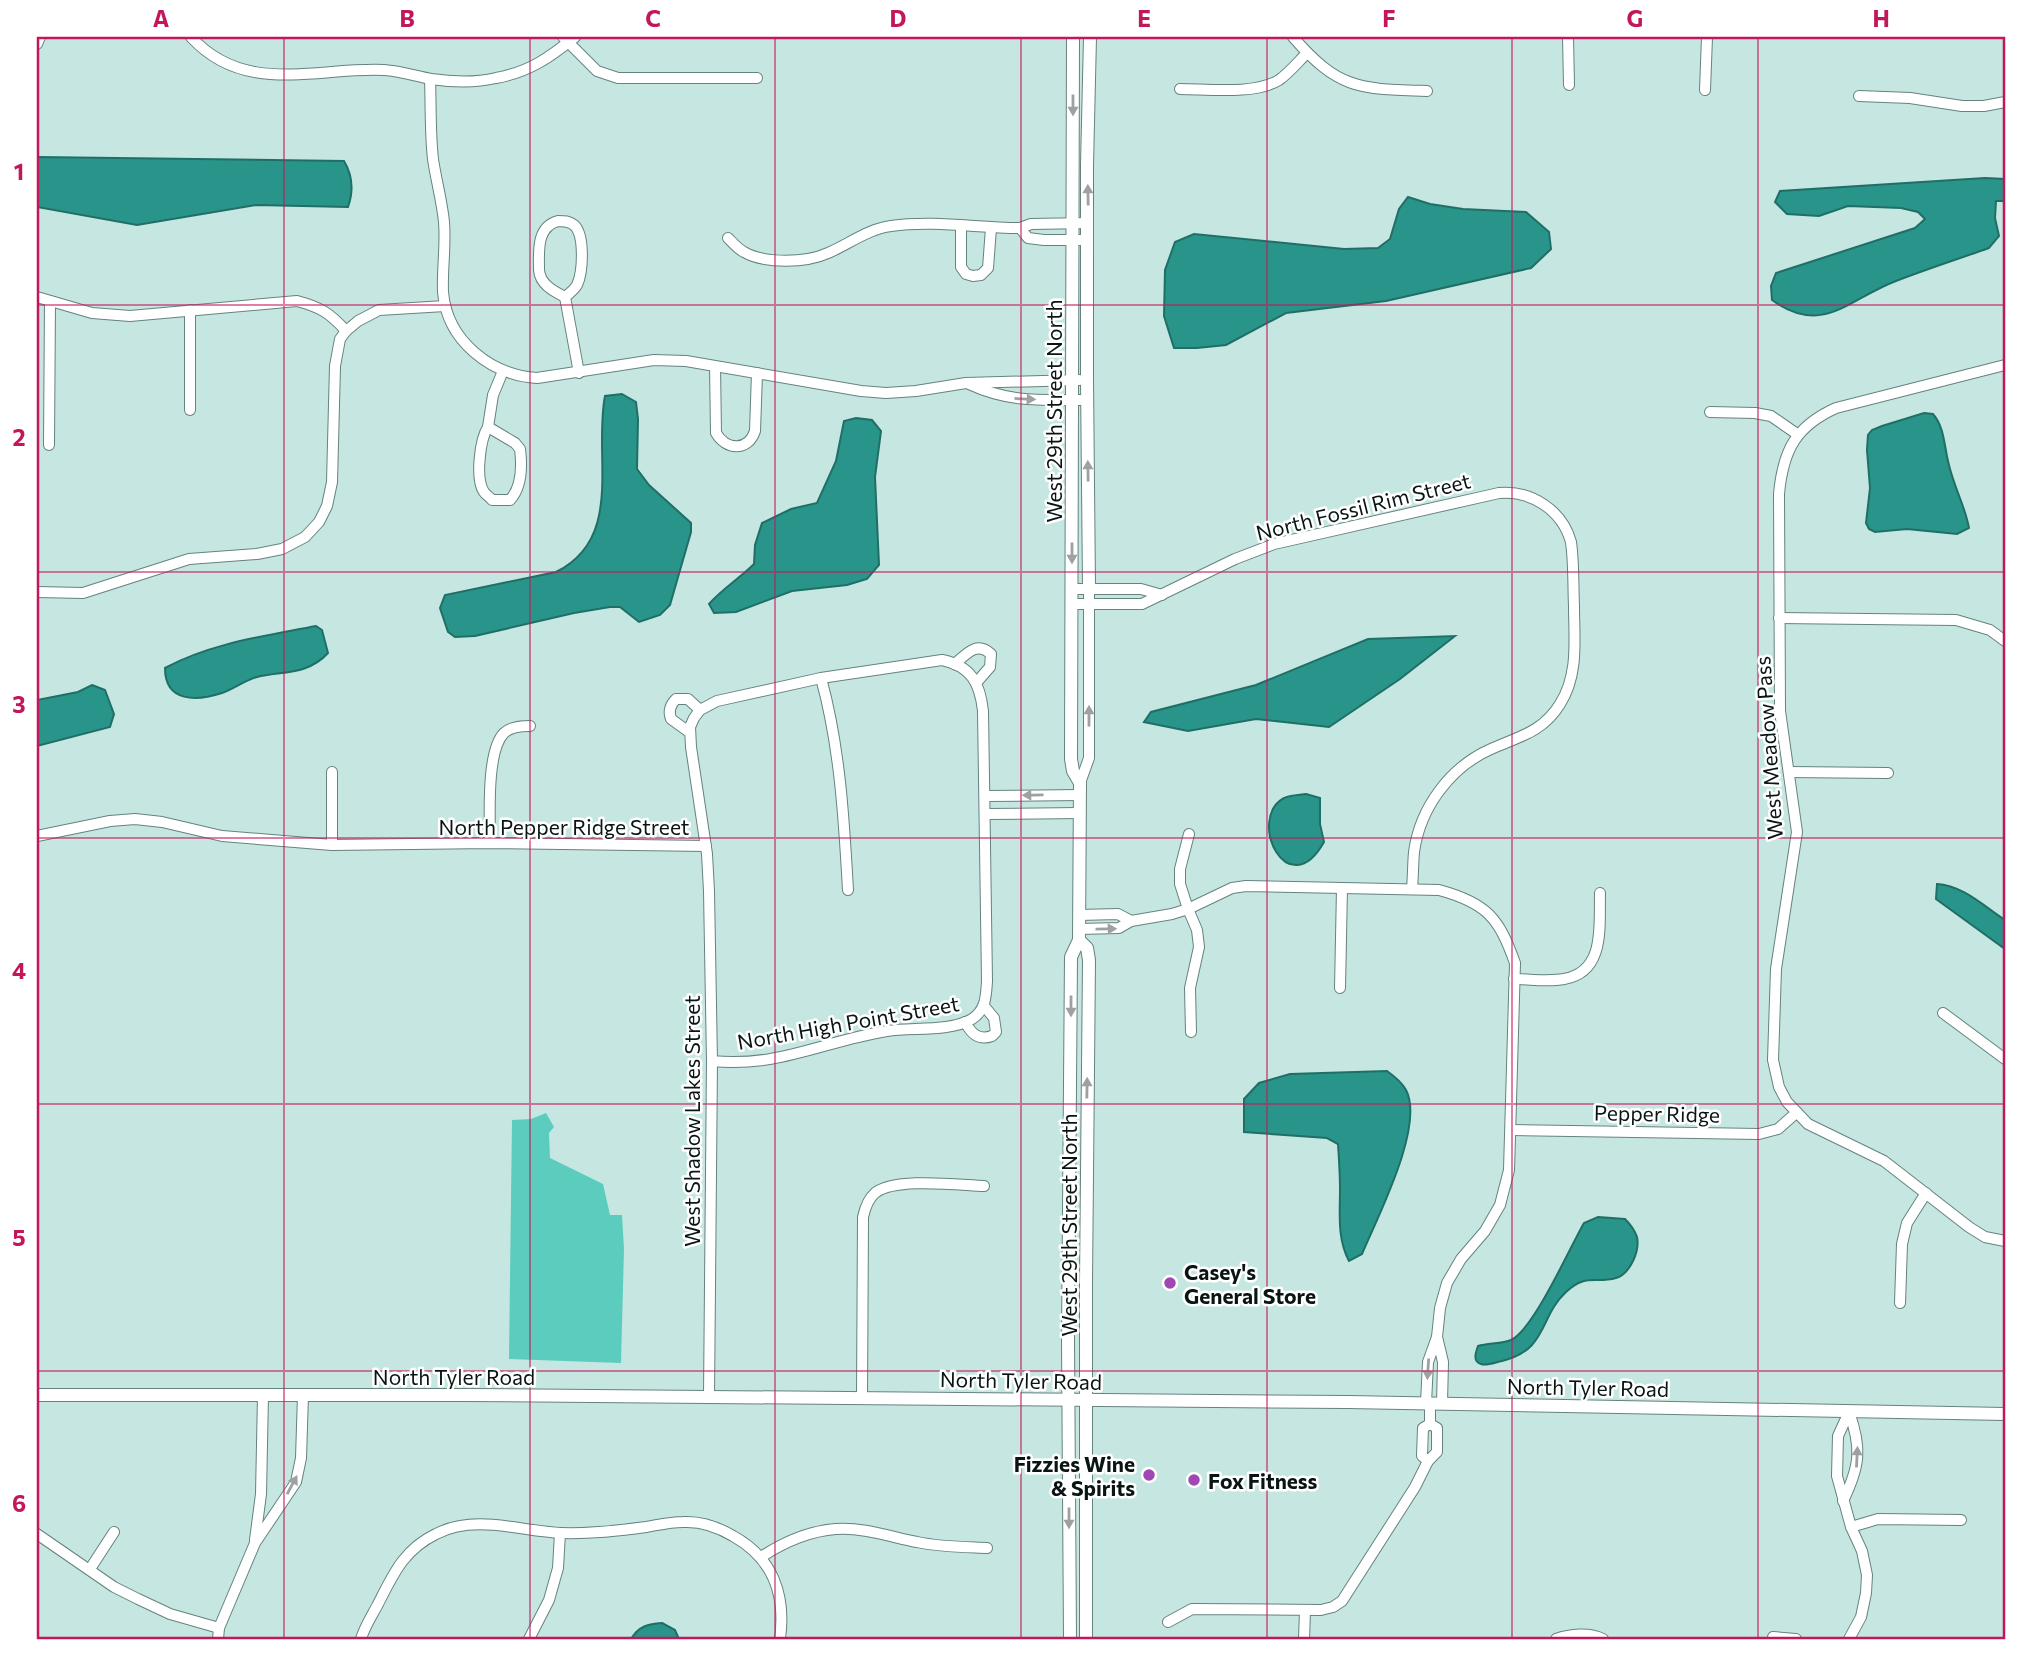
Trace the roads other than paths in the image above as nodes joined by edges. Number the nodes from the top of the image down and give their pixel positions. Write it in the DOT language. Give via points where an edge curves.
graph roads {
  1 [pos="40,37"];
  2 [pos="191,37"];
  3 [pos="1073,37"];
  4 [pos="1090,37"];
  5 [pos="1293,37"];
  6 [pos="1568,37"];
  7 [pos="1707,37"];
  8 [pos="569,38"];
  9 [pos="37,44"];
  10 [pos="1307,53"];
  11 [pos="757,78"];
  12 [pos="430,79"];
  13 [pos="1569,85"];
  14 [pos="1180,89"];
  15 [pos="1705,90"];
  16 [pos="1427,91"];
  17 [pos="1859,96"];
  18 [pos="2005,102"];
  19 [pos="1073,222"];
  20 [pos="1088,223"];
  21 [pos="961,226"];
  22 [pos="991,228"];
  23 [pos="1020,228"];
  24 [pos="728,238"];
  25 [pos="1073,240"];
  26 [pos="1088,240"];
  27 [pos="565,297"];
  28 [pos="37,298"];
  29 [pos="50,301"];
  30 [pos="445,306"];
  31 [pos="190,310"];
  32 [pos="346,331"];
  33 [pos="2005,365"];
  34 [pos="715,366"];
  35 [pos="503,371"];
  36 [pos="579,373"];
  37 [pos="757,373"];
  38 [pos="1072,380"];
  39 [pos="1087,380"];
  40 [pos="966,383"];
  41 [pos="1072,400"];
  42 [pos="1087,400"];
  43 [pos="190,410"];
  44 [pos="1710,412"];
  45 [pos="488,427"];
  46 [pos="1797,434"];
  47 [pos="49,445"];
  48 [pos="1089,588"];
  49 [pos="1072,589"];
  50 [pos="1122,589"];
  51 [pos="37,592"];
  52 [pos="1162,595"];
  53 [pos="1072,604"];
  54 [pos="1089,604"];
  55 [pos="1122,604"];
  56 [pos="1779,618"];
  57 [pos="2005,641"];
  58 [pos="955,664"];
  59 [pos="821,678"];
  60 [pos="976,682"];
  61 [pos="701,710"];
  62 [pos="530,726"];
  63 [pos="689,733"];
  64 [pos="332,772"];
  65 [pos="1789,772"];
  66 [pos="1888,773"];
  67 [pos="1080,789"];
  68 [pos="986,796"];
  69 [pos="1080,813"];
  70 [pos="986,814"];
  71 [pos="1189,834"];
  72 [pos="37,836"];
  73 [pos="490,843"];
  74 [pos="332,845"];
  75 [pos="706,846"];
  76 [pos="1342,888"];
  77 [pos="1412,889"];
  78 [pos="848,890"];
  79 [pos="1600,893"];
  80 [pos="1188,909"];
  81 [pos="1079,915"];
  82 [pos="1131,921"];
  83 [pos="1079,934"];
  84 [pos="1514,979"];
  85 [pos="1340,988"];
  86 [pos="984,1006"];
  87 [pos="1943,1013"];
  88 [pos="965,1022"];
  89 [pos="1191,1032"];
  90 [pos="2005,1059"];
  91 [pos="712,1061"];
  92 [pos="1796,1113"];
  93 [pos="1511,1130"];
  94 [pos="984,1186"];
  95 [pos="1070,1186"];
  96 [pos="1086,1186"];
  97 [pos="1926,1193"];
  98 [pos="2005,1241"];
  99 [pos="1900,1303"];
  100 [pos="37,1395"];
  101 [pos="263,1395"];
  102 [pos="303,1395"];
  103 [pos="709,1397"];
  104 [pos="862,1398"];
  105 [pos="1069,1400"];
  106 [pos="1087,1401"];
  107 [pos="1433,1403"];
  108 [pos="1849,1412"];
  109 [pos="2005,1414"];
  110 [pos="1843,1501"];
  111 [pos="1961,1520"];
  112 [pos="1851,1527"];
  113 [pos="114,1532"];
  114 [pos="559,1533"];
  115 [pos="37,1534"];
  116 [pos="255,1543"];
  117 [pos="987,1548"];
  118 [pos="761,1556"];
  119 [pos="89,1569"];
  120 [pos="1305,1611"];
  121 [pos="1168,1622"];
  122 [pos="218,1633"];
  123 [pos="1773,1637"];
  124 [pos="360,1639"];
  125 [pos="529,1639"];
  126 [pos="780,1639"];
  127 [pos="1070,1639"];
  128 [pos="1086,1639"];
  129 [pos="1304,1639"];
  130 [pos="1556,1639"];
  131 [pos="1602,1639"];
  132 [pos="1796,1639"];
  133 [pos="1849,1639"];
  1 -- 9 [label="street"];
  2 -- 12 [label="street" via="213,56 261,74 386,70"];
  3 -- 19 [label="main road, West 29th Street North, one-way"];
  20 -- 4 [label="main road, West 29th Street North, one-way"];
  5 -- 10 [label="street"];
  6 -- 13 [label="street"];
  7 -- 15 [label="street"];
  8 -- 11 [label="street" via="597,71 618,78"];
  8 -- 12 [label="street" via="540,64 522,72 476,81"];
  10 -- 14 [label="street" via="1266,86"];
  10 -- 16 [label="street" via="1329,73 1363,88"];
  12 -- 30 [label="street" via="433,156 444,221"];
  17 -- 18 [label="street" via="1962,106"];
  19 -- 20 [label="street"];
  19 -- 23 [label="street"];
  19 -- 25 [label="main road, West 29th Street North"];
  20 -- 26 [label="main road, West 29th Street North"];
  21 -- 22 [label="street"];
  21 -- 22 [label="street" via="961,267 973,276 988,268"];
  21 -- 24 [label="street" via="890,226 811,259 745,253"];
  22 -- 23 [label="street"];
  23 -- 25 [label="street" via="1028,237"];
  25 -- 26 [label="street"];
  25 -- 38 [label="main road, West 29th Street North"];
  26 -- 39 [label="main road, West 29th Street North"];
  27 -- 27 [label="street" via="580,276 581,241 574,225 558,221 541,235 539,276"];
  27 -- 36 [label="street"];
  28 -- 29 [label="street"];
  29 -- 31 [label="street" via="92,313 121,315"];
  29 -- 47 [label="street"];
  30 -- 32 [label="street" via="379,310"];
  30 -- 35 [label="street" via="455,330 471,349"];
  31 -- 32 [label="street" via="297,301 333,316"];
  31 -- 43 [label="street"];
  32 -- 51 [label="street" via="335,366 332,482 327,506 305,537 282,550 189,559 83,593"];
  33 -- 46 [label="street, West Meadow Pass" via="1836,408 1819,415"];
  34 -- 36 [label="street" via="654,360"];
  34 -- 37 [label="street"];
  34 -- 37 [label="street" via="716,433 730,446 740,447 753,437"];
  35 -- 36 [label="street" via="537,378"];
  35 -- 45 [label="street"];
  37 -- 40 [label="street" via="886,393"];
  38 -- 39 [label="street"];
  38 -- 40 [label="street"];
  38 -- 41 [label="main road, West 29th Street North"];
  39 -- 42 [label="main road, West 29th Street North"];
  40 -- 41 [label="street, one-way" via="1011,398"];
  41 -- 42 [label="street"];
  41 -- 49 [label="main road, West 29th Street North, one-way"];
  48 -- 42 [label="main road, West 29th Street North, one-way"];
  44 -- 46 [label="street" via="1771,416"];
  45 -- 45 [label="street" via="483,435 483,491 492,500 510,500 520,481 520,449"];
  46 -- 56 [label="street, West Meadow Pass" via="1781,474 1779,494"];
  48 -- 49 [label="street"];
  48 -- 50 [label="street"];
  48 -- 54 [label="street, West 29th Street North"];
  49 -- 53 [label="main road, West 29th Street North"];
  50 -- 52 [label="street"];
  50 -- 55 [label="street"];
  52 -- 55 [label="street, North Fossil Rim Street" via="1142,604"];
  52 -- 77 [label="street, North Fossil Rim Street" via="1274,544 1499,493 1539,500 1556,514 1571,542 1575,660 1570,684 1544,723 1465,764 1435,796 1414,849"];
  53 -- 54 [label="street, North Fossil Rim Street"];
  53 -- 67 [label="main road, West 29th Street North" via="1071,759"];
  54 -- 55 [label="street, North Fossil Rim Street"];
  67 -- 54 [label="street, West 29th Street North, one-way" via="1089,758"];
  56 -- 57 [label="street" via="1956,620 1990,630"];
  56 -- 65 [label="street, West Meadow Pass" via="1780,711"];
  58 -- 59 [label="street" via="942,660"];
  58 -- 60 [label="street"];
  58 -- 60 [label="street" via="978,647 991,654 990,667"];
  59 -- 61 [label="street" via="717,701"];
  59 -- 78 [label="street" via="837,757"];
  60 -- 68 [label="street" via="984,711"];
  61 -- 63 [label="street"];
  61 -- 63 [label="street" via="688,699 676,699 669,709 671,719"];
  62 -- 73 [label="street" via="504,732 498,742 492,762"];
  63 -- 75 [label="street, North Pepper Ridge Street"];
  64 -- 74 [label="street"];
  65 -- 66 [label="street"];
  65 -- 92 [label="street, West Meadow Pass" via="1797,832 1776,969 1773,1060 1779,1087"];
  67 -- 68 [label="street, one-way"];
  67 -- 69 [label="main road, West 29th Street North"];
  68 -- 70 [label="street"];
  69 -- 70 [label="street"];
  69 -- 81 [label="main road, West 29th Street North"];
  70 -- 86 [label="street"];
  71 -- 80 [label="street" via="1180,869"];
  72 -- 74 [label="street, North Pepper Ridge Street" via="135,819 222,836"];
  73 -- 74 [label="street, North Pepper Ridge Street"];
  73 -- 75 [label="street, North Pepper Ridge Street"];
  75 -- 91 [label="street, West Shadow Lakes Street"];
  76 -- 77 [label="street"];
  76 -- 80 [label="street" via="1231,888"];
  76 -- 85 [label="street"];
  77 -- 84 [label="street" via="1460,895 1496,920 1515,963"];
  79 -- 84 [label="street" via="1598,944 1585,970 1562,979"];
  80 -- 82 [label="street"];
  80 -- 89 [label="street" via="1199,947 1190,988"];
  81 -- 82 [label="street" via="1118,914"];
  81 -- 83 [label="main road, West 29th Street North"];
  83 -- 82 [label="street, one-way" via="1119,928"];
  83 -- 95 [label="main road, West 29th Street North, one-way" via="1071,957"];
  96 -- 83 [label="main road, West 29th Street North, one-way" via="1089,960"];
  84 -- 93 [label="street"];
  86 -- 88 [label="street, North High Point Street"];
  86 -- 88 [label="street" via="994,1018 996,1032 992,1036 975,1036"];
  87 -- 90 [label="street"];
  88 -- 91 [label="street, North High Point Street" via="884,1031 776,1059"];
  91 -- 103 [label="street, West Shadow Lakes Street"];
  92 -- 93 [label="street, Pepper Ridge" via="1778,1129 1759,1133"];
  92 -- 97 [label="street, West Meadow Pass" via="1808,1124 1884,1161"];
  93 -- 107 [label="street" via="1509,1170 1500,1205 1447,1283 1428,1362"];
  94 -- 104 [label="street" via="890,1185 866,1204"];
  95 -- 96 [label="street"];
  95 -- 105 [label="main road, West 29th Street North"];
  96 -- 106 [label="main road, West 29th Street North"];
  97 -- 98 [label="street, West Meadow Pass" via="1985,1237"];
  97 -- 99 [label="street" via="1907,1223 1902,1244"];
  100 -- 101 [label="main road, North Tyler Road"];
  101 -- 102 [label="main road, North Tyler Road"];
  101 -- 116 [label="street"];
  102 -- 103 [label="main road, North Tyler Road"];
  116 -- 102 [label="street, one-way" via="296,1482"];
  103 -- 104 [label="main road, North Tyler Road"];
  104 -- 105 [label="main road, North Tyler Road"];
  105 -- 106 [label="main road, North Tyler Road"];
  105 -- 127 [label="main road, West 29th Street North, one-way"];
  106 -- 107 [label="main road, North Tyler Road"];
  106 -- 128 [label="main road, West 29th Street North"];
  107 -- 108 [label="main road, North Tyler Road"];
  107 -- 120 [label="street" via="1430,1424 1423,1428 1422,1455 1428,1461 1415,1487 1342,1601 1321,1611"];
  108 -- 109 [label="main road, North Tyler Road"];
  108 -- 110 [label="street" via="1838,1436 1837,1476"];
  110 -- 108 [label="street, one-way" via="1857,1462 1858,1436"];
  110 -- 112 [label="street"];
  111 -- 112 [label="street" via="1878,1519"];
  112 -- 133 [label="street" via="1867,1575 1861,1617"];
  113 -- 119 [label="street"];
  114 -- 118 [label="street" via="600,1533 683,1521 721,1529"];
  114 -- 124 [label="street" via="465,1524 438,1533 415,1546 398,1564"];
  114 -- 125 [label="street" via="558,1568 549,1600"];
  115 -- 119 [label="street"];
  116 -- 122 [label="street"];
  117 -- 118 [label="street" via="919,1543 838,1528 786,1541"];
  118 -- 126 [label="street" via="781,1603"];
  119 -- 122 [label="street" via="138,1599"];
  120 -- 121 [label="street" via="1192,1609"];
  120 -- 129 [label="street"];
  123 -- 132 [label="street"];
  130 -- 131 [label="street" via="1584,1634"];
}
